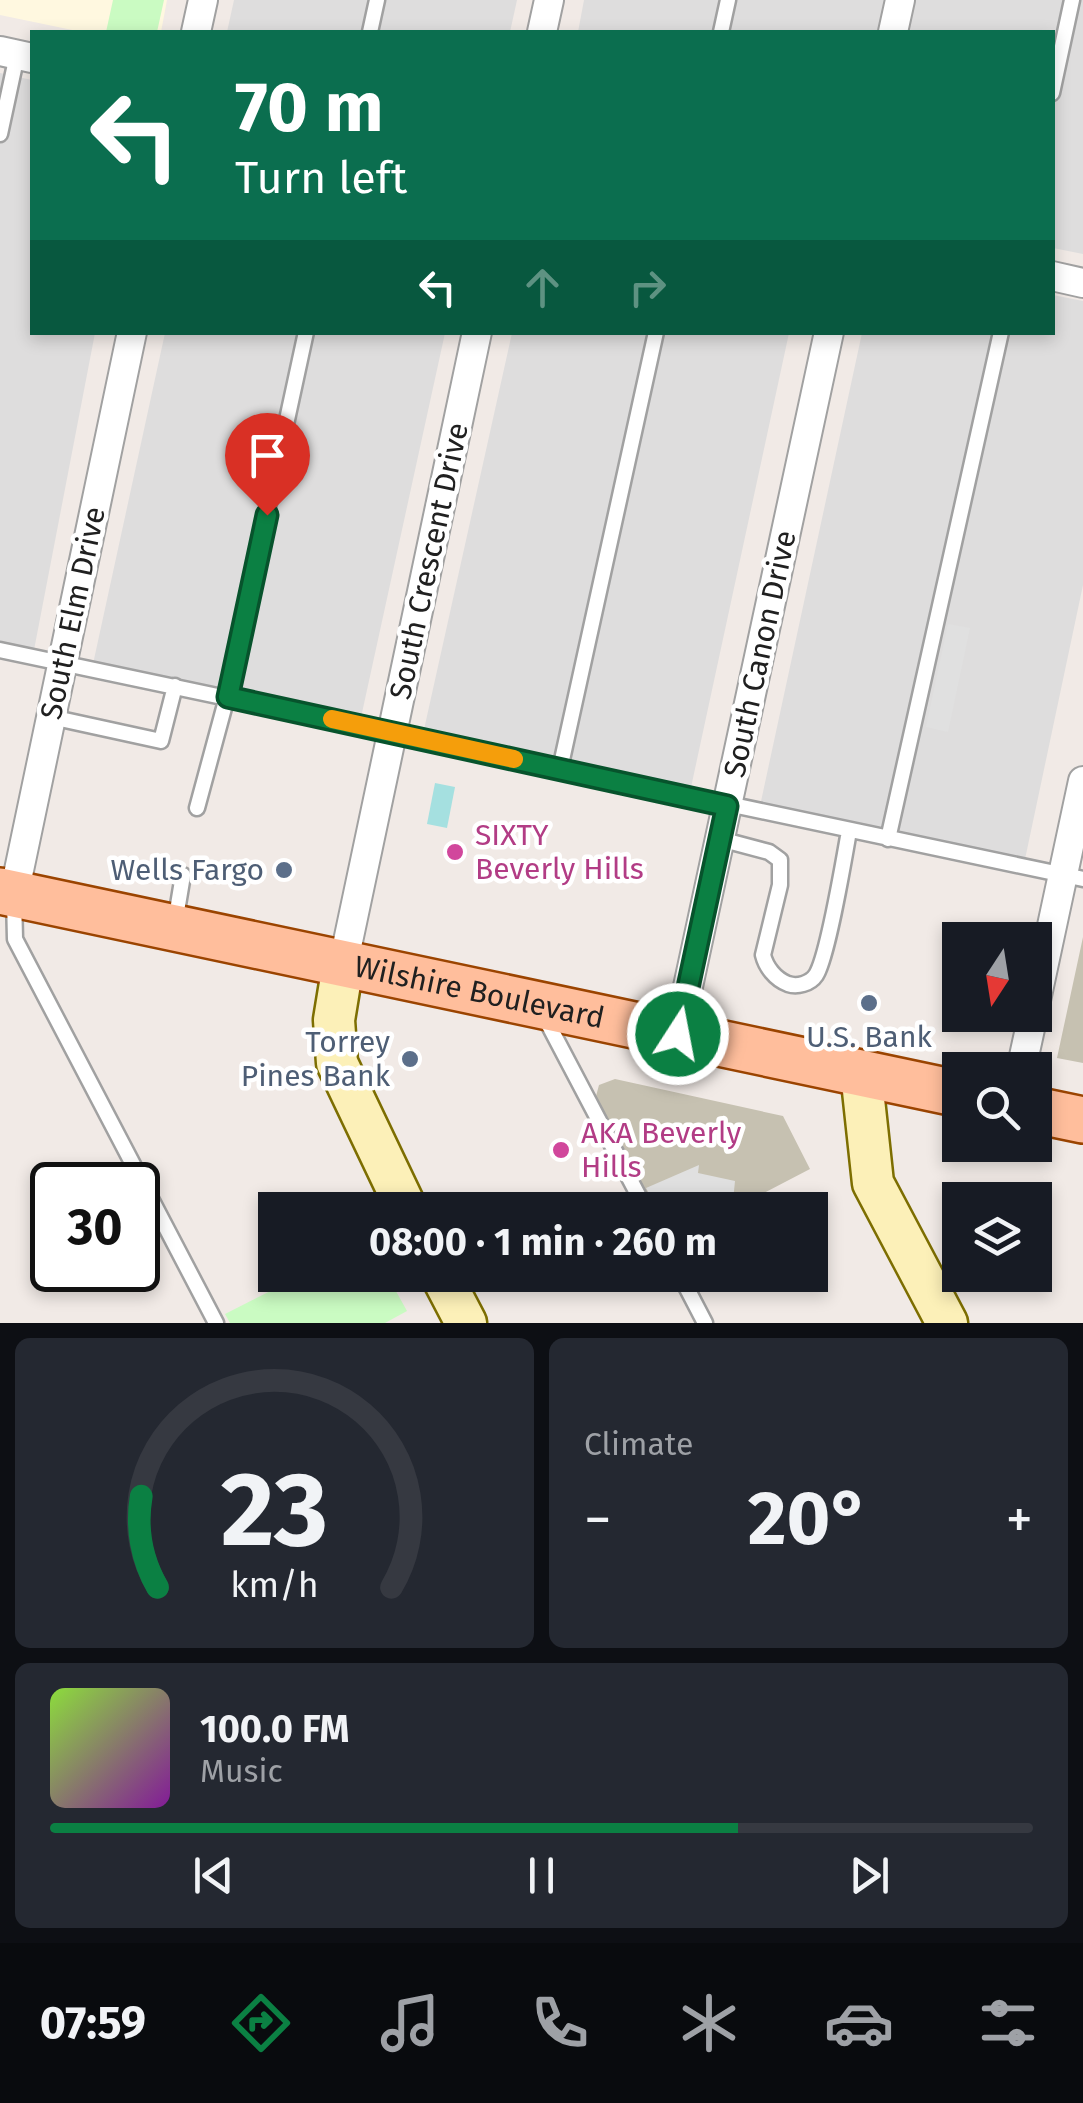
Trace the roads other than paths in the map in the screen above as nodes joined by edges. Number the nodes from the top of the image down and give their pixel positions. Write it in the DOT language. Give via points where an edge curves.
graph roads {
  1 [pos="202,0"];
  2 [pos="377,0"];
  3 [pos="548,0"];
  4 [pos="728,0"];
  5 [pos="900,0"];
  6 [pos="1072,0"];
  7 [pos="196,30"];
  8 [pos="370,30"];
  9 [pos="542,30"];
  10 [pos="721,30"];
  11 [pos="893,30"];
  12 [pos="16,55"];
  13 [pos="1055,79"];
  14 [pos="0,134"];
  15 [pos="1055,277"];
  16 [pos="1083,283"];
  17 [pos="131,335"];
  18 [pos="305,335"];
  19 [pos="476,335"];
  20 [pos="655,335"];
  21 [pos="828,335"];
  22 [pos="1000,335"];
  23 [pos="0,650"];
  24 [pos="64,662"];
  25 [pos="175,686"];
  26 [pos="228,697"];
  27 [pos="51,717"];
  28 [pos="392,732"];
  29 [pos="560,769"];
  30 [pos="1083,781"];
  31 [pos="727,806"];
  32 [pos="197,808"];
  33 [pos="849,830"];
  34 [pos="720,839"];
  35 [pos="888,839"];
  36 [pos="184,875"];
  37 [pos="1073,877"];
  38 [pos="7,892"];
  39 [pos="174,928"];
  40 [pos="1052,948"];
  41 [pos="343,966"];
  42 [pos="537,1002"];
  43 [pos="678,1034"];
  44 [pos="861,1072"];
  45 [pos="942,1090"];
  46 [pos="1052,1114"];
  47 [pos="1083,1120"];
  48 [pos="398,1192"];
  49 [pos="637,1192"];
  50 [pos="450,1292"];
  51 [pos="689,1292"];
  52 [pos="216,1323"];
  53 [pos="466,1323"];
  54 [pos="705,1323"];
  55 [pos="947,1323"];
  1 -- 7 [label="street"];
  2 -- 8 [label="lane"];
  3 -- 9 [label="street"];
  4 -- 10 [label="lane"];
  5 -- 11 [label="street"];
  6 -- 13 [label="lane"];
  12 -- 14 [label="lane"];
  15 -- 16 [label="street"];
  17 -- 24 [label="street, South Elm Drive"];
  18 -- 26 [label="lane"];
  19 -- 28 [label="street, South Crescent Drive"];
  20 -- 29 [label="lane"];
  21 -- 31 [label="street, South Canon Drive"];
  22 -- 35 [label="lane"];
  23 -- 24 [label="lane"];
  24 -- 25 [label="lane"];
  24 -- 27 [label="street, South Elm Drive"];
  25 -- 26 [label="lane"];
  25 -- 27 [label="lane" via="161,742"];
  26 -- 28 [label="lane"];
  26 -- 32 [label="lane"];
  27 -- 38 [label="street, South Elm Drive"];
  28 -- 29 [label="lane"];
  28 -- 41 [label="street, South Crescent Drive"];
  29 -- 31 [label="lane"];
  30 -- 37 [label="street"];
  31 -- 33 [label="lane"];
  31 -- 34 [label="street, South Canon Drive"];
  33 -- 34 [label="lane" via="815,977 803,984 775,976 763,956 780,860"];
  33 -- 35 [label="lane"];
  34 -- 43 [label="street, South Canon Drive"];
  35 -- 37 [label="lane"];
  36 -- 39 [label="lane"];
  37 -- 40 [label="street"];
  38 -- 39 [label="main road, Wilshire Boulevard"];
  38 -- 52 [label="lane" via="16,939"];
  39 -- 41 [label="main road, Wilshire Boulevard"];
  41 -- 42 [label="main road, Wilshire Boulevard"];
  41 -- 48 [label="street" via="334,1020 337,1064"];
  42 -- 43 [label="main road, Wilshire Boulevard"];
  42 -- 49 [label="lane"];
  43 -- 44 [label="main road, Wilshire Boulevard"];
  44 -- 45 [label="main road, Wilshire Boulevard"];
  44 -- 55 [label="street" via="873,1183"];
  46 -- 47 [label="main road"];
  50 -- 53 [label="street"];
  51 -- 54 [label="lane"];
}
